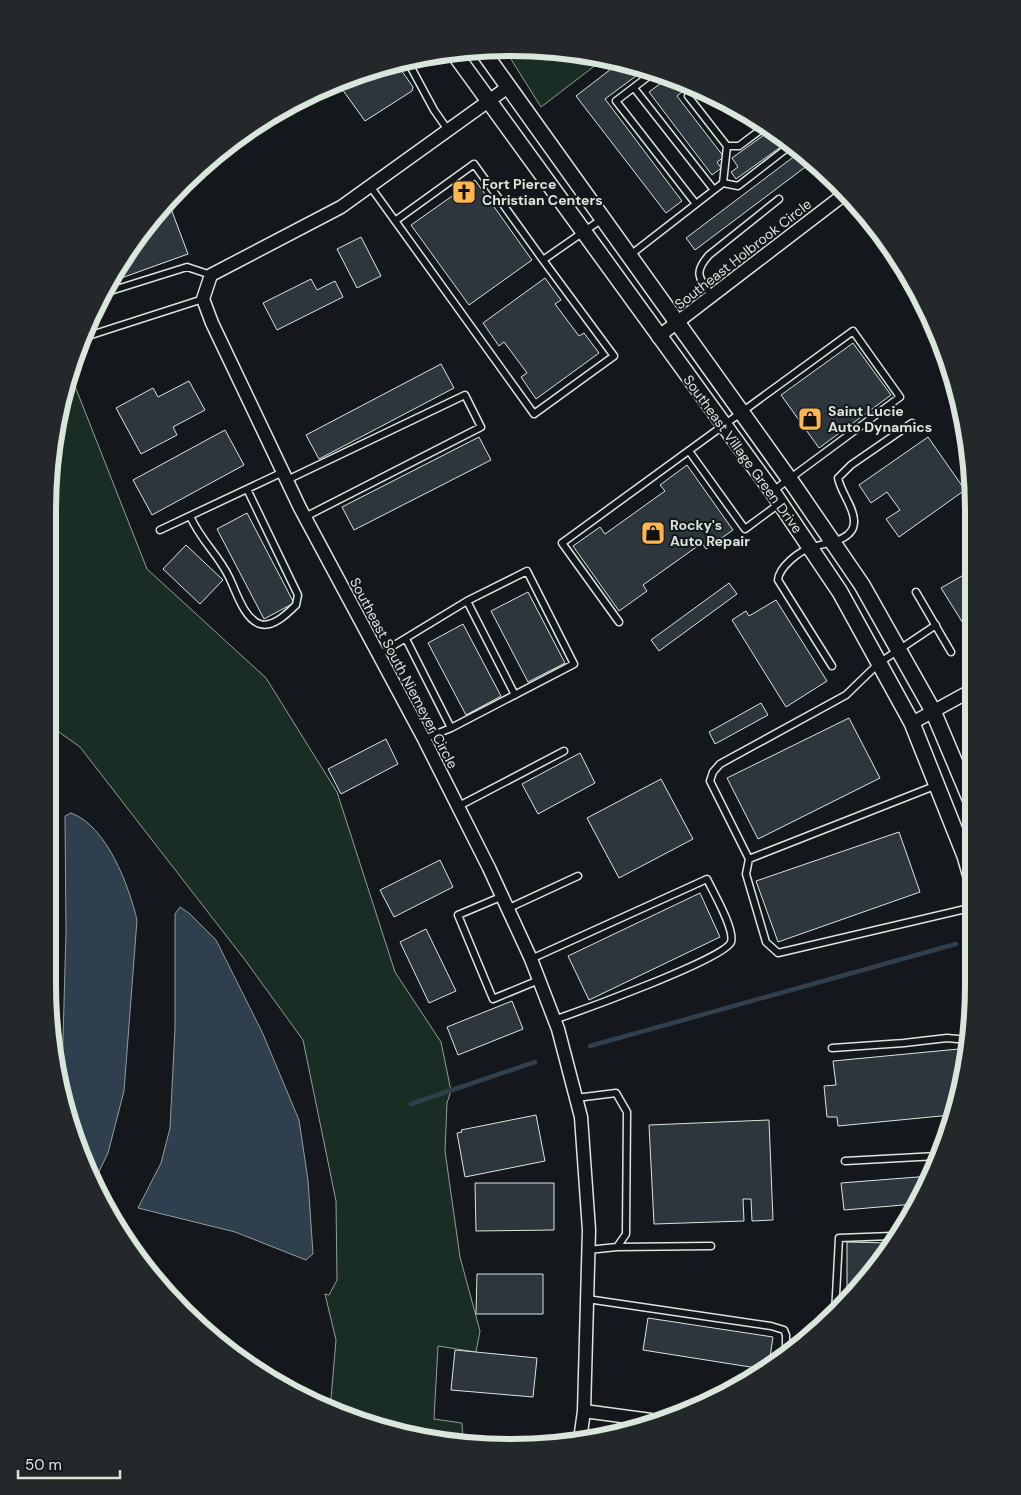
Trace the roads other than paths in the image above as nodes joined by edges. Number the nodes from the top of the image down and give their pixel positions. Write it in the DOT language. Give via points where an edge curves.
graph roads {
  1 [pos="487,57"];
  2 [pos="459,59"];
  3 [pos="412,67"];
  4 [pos="647,77"];
  5 [pos="508,87"];
  6 [pos="634,88"];
  7 [pos="691,94"];
  8 [pos="489,101"];
  9 [pos="449,130"];
  10 [pos="759,131"];
  11 [pos="727,146"];
  12 [pos="786,149"];
  13 [pos="723,183"];
  14 [pos="370,186"];
  15 [pos="714,190"];
  16 [pos="840,198"];
  17 [pos="780,199"];
  18 [pos="696,204"];
  19 [pos="602,219"];
  20 [pos="395,221"];
  21 [pos="583,232"];
  22 [pos="628,257"];
  23 [pos="544,260"];
  24 [pos="212,275"];
  25 [pos="113,290"];
  26 [pos="712,297"];
  27 [pos="203,299"];
  28 [pos="676,324"];
  29 [pos="92,335"];
  30 [pos="658,337"];
  31 [pos="741,413"];
  32 [pos="912,423"];
  33 [pos="724,426"];
  34 [pos="689,451"];
  35 [pos="285,476"];
  36 [pos="789,479"];
  37 [pos="247,489"];
  38 [pos="776,497"];
  39 [pos="190,516"];
  40 [pos="305,517"];
  41 [pos="160,530"];
  42 [pos="834,543"];
  43 [pos="810,547"];
  44 [pos="916,592"];
  45 [pos="467,601"];
  46 [pos="619,622"];
  47 [pos="936,625"];
  48 [pos="406,639"];
  49 [pos="899,650"];
  50 [pos="951,652"];
  51 [pos="377,656"];
  52 [pos="879,663"];
  53 [pos="832,666"];
  54 [pos="965,693"];
  55 [pos="515,694"];
  56 [pos="933,710"];
  57 [pos="912,723"];
  58 [pos="451,728"];
  59 [pos="424,739"];
  60 [pos="564,751"];
  61 [pos="937,786"];
  62 [pos="965,786"];
  63 [pos="457,806"];
  64 [pos="965,856"];
  65 [pos="749,858"];
  66 [pos="578,876"];
  67 [pos="506,902"];
  68 [pos="965,909"];
  69 [pos="531,959"];
  70 [pos="539,980"];
  71 [pos="554,1020"];
  72 [pos="961,1039"];
  73 [pos="832,1048"];
  74 [pos="576,1098"];
  75 [pos="931,1156"];
  76 [pos="845,1162"];
  77 [pos="889,1236"];
  78 [pos="711,1246"];
  79 [pos="617,1247"];
  80 [pos="588,1250"];
  81 [pos="588,1299"];
  82 [pos="836,1302"];
  83 [pos="786,1346"];
  84 [pos="584,1410"];
  85 [pos="643,1419"];
  86 [pos="581,1433"];
  1 -- 5 [label="street, Southeast Village Green Drive"];
  2 -- 8 [label="street, Southeast Village Green Drive"];
  3 -- 9 [label="lane" via="434,110"];
  4 -- 6 [label="lane"];
  5 -- 8 [label="street"];
  5 -- 19 [label="street, Southeast Village Green Drive"];
  6 -- 15 [label="lane"];
  6 -- 18 [label="lane" via="616,101"];
  7 -- 11 [label="lane" via="688,96"];
  8 -- 9 [label="street"];
  8 -- 21 [label="street, Southeast Village Green Drive"];
  9 -- 14 [label="street"];
  10 -- 11 [label="lane" via="739,146"];
  11 -- 13 [label="lane"];
  12 -- 13 [label="lane" via="738,186"];
  13 -- 15 [label="lane"];
  14 -- 20 [label="lane"];
  14 -- 24 [label="street" via="341,207"];
  15 -- 18 [label="lane"];
  16 -- 26 [label="street, Southeast Holbrook Circle"];
  17 -- 26 [label="lane" via="701,264 698,271 700,279"];
  18 -- 22 [label="lane"];
  19 -- 21 [label="lane"];
  19 -- 22 [label="street, Southeast Village Green Drive"];
  20 -- 23 [label="lane" via="474,164"];
  20 -- 23 [label="lane" via="534,414 614,356"];
  21 -- 23 [label="lane"];
  21 -- 30 [label="street, Southeast Village Green Drive"];
  22 -- 28 [label="street, Southeast Village Green Drive"];
  24 -- 25 [label="lane" via="187,267"];
  24 -- 27 [label="street"];
  26 -- 28 [label="street, Southeast Holbrook Circle"];
  27 -- 29 [label="lane"];
  27 -- 35 [label="street, Southeast South Niemeyer Circle"];
  28 -- 30 [label="street, Southeast Holbrook Circle"];
  28 -- 31 [label="street, Southeast Village Green Drive"];
  30 -- 33 [label="street, Southeast Village Green Drive"];
  31 -- 33 [label="lane"];
  31 -- 36 [label="street, Southeast Village Green Drive"];
  31 -- 36 [label="lane" via="853,331 900,397"];
  32 -- 42 [label="lane" via="851,465 838,478 855,522 850,532"];
  33 -- 34 [label="lane"];
  33 -- 38 [label="street, Southeast Village Green Drive"];
  34 -- 38 [label="lane" via="744,529"];
  34 -- 46 [label="lane" via="562,543"];
  35 -- 37 [label="lane"];
  35 -- 40 [label="street, Southeast South Niemeyer Circle"];
  35 -- 40 [label="lane" via="465,394 481,427"];
  36 -- 38 [label="lane"];
  36 -- 42 [label="street, Southeast Village Green Drive"];
  37 -- 39 [label="lane"];
  37 -- 39 [label="lane" via="298,595 296,605 271,624 260,624 250,618 221,562 198,533"];
  38 -- 43 [label="street, Southeast Village Green Drive"];
  39 -- 41 [label="lane"];
  40 -- 51 [label="street, Southeast South Niemeyer Circle"];
  42 -- 43 [label="lane"];
  42 -- 49 [label="street, Southeast Village Green Drive"];
  43 -- 52 [label="street, Southeast Village Green Drive" via="840,592"];
  43 -- 53 [label="lane" via="783,567 778,580"];
  44 -- 47 [label="lane"];
  45 -- 48 [label="lane"];
  45 -- 55 [label="lane"];
  45 -- 55 [label="lane" via="527,571 574,664"];
  47 -- 49 [label="lane"];
  47 -- 50 [label="lane"];
  48 -- 51 [label="lane"];
  48 -- 58 [label="lane"];
  49 -- 52 [label="lane"];
  49 -- 56 [label="street, Southeast Village Green Drive"];
  51 -- 59 [label="street, Southeast South Niemeyer Circle"];
  52 -- 57 [label="street, Southeast Village Green Drive"];
  52 -- 65 [label="lane" via="846,695 720,764 712,772 710,781"];
  54 -- 56 [label="street"];
  55 -- 58 [label="lane"];
  56 -- 57 [label="street"];
  56 -- 62 [label="street, Southeast Village Green Drive"];
  57 -- 61 [label="street, Southeast Village Green Drive"];
  58 -- 59 [label="lane"];
  59 -- 63 [label="street, Southeast South Niemeyer Circle"];
  60 -- 63 [label="lane"];
  61 -- 64 [label="street, Southeast Village Green Drive"];
  61 -- 65 [label="lane"];
  63 -- 67 [label="street, Southeast South Niemeyer Circle"];
  65 -- 68 [label="lane" via="746,874 766,942 778,953"];
  66 -- 67 [label="lane"];
  67 -- 69 [label="street, Southeast South Niemeyer Circle"];
  67 -- 70 [label="lane" via="458,915 493,999"];
  69 -- 70 [label="street, Southeast South Niemeyer Circle"];
  69 -- 71 [label="lane" via="706,879 730,928 731,942 706,959 605,1003"];
  70 -- 71 [label="street, Southeast South Niemeyer Circle"];
  71 -- 74 [label="street, Southeast South Niemeyer Circle"];
  72 -- 73 [label="lane"];
  74 -- 79 [label="lane" via="616,1093 628,1112 626,1234"];
  74 -- 80 [label="street, Southeast South Niemeyer Circle" via="581,1117"];
  75 -- 76 [label="lane"];
  77 -- 82 [label="lane" via="839,1238"];
  78 -- 79 [label="lane"];
  79 -- 80 [label="lane"];
  80 -- 81 [label="street, Southeast South Niemeyer Circle"];
  81 -- 83 [label="lane" via="771,1326 784,1330"];
  81 -- 84 [label="street, Southeast South Niemeyer Circle"];
  84 -- 85 [label="street"];
  84 -- 86 [label="street, Southeast South Niemeyer Circle"];
}
